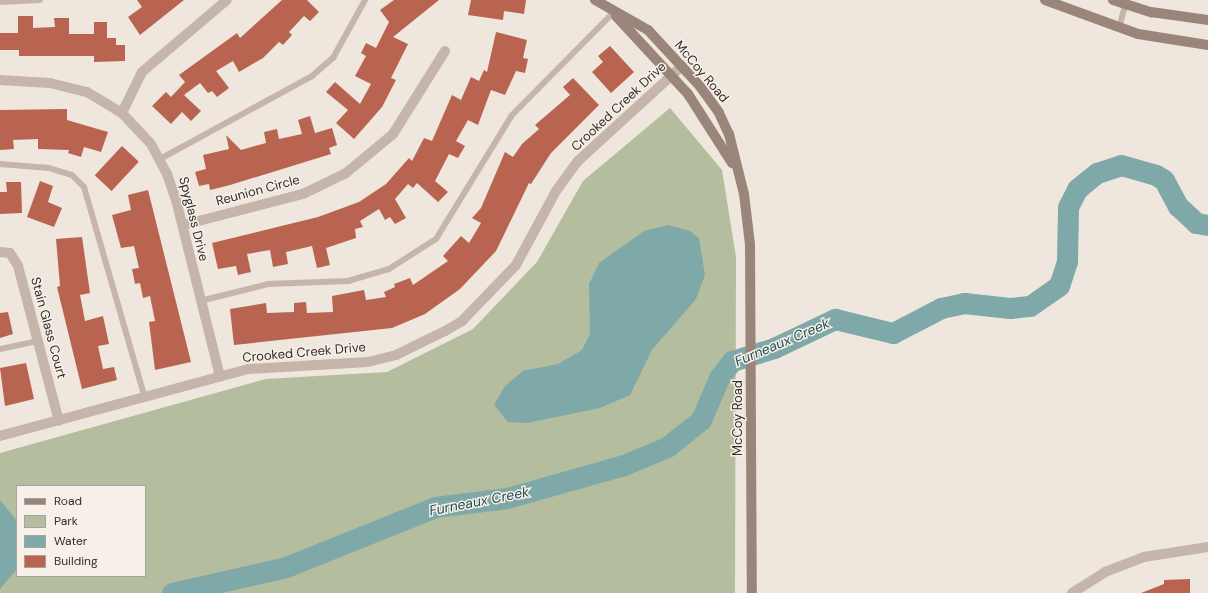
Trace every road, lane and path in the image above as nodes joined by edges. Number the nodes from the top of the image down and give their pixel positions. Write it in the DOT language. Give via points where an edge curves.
graph roads {
  1 [pos="40,0"];
  2 [pos="227,0"];
  3 [pos="365,0"];
  4 [pos="595,0"];
  5 [pos="1045,0"];
  6 [pos="1113,0"];
  7 [pos="0,2"];
  8 [pos="1126,2"];
  9 [pos="613,13"];
  10 [pos="1208,20"];
  11 [pos="1119,28"];
  12 [pos="1208,45"];
  13 [pos="445,51"];
  14 [pos="682,66"];
  15 [pos="672,76"];
  16 [pos="0,80"];
  17 [pos="122,113"];
  18 [pos="160,159"];
  19 [pos="0,164"];
  20 [pos="737,172"];
  21 [pos="183,225"];
  22 [pos="0,252"];
  23 [pos="200,301"];
  24 [pos="37,341"];
  25 [pos="0,349"];
  26 [pos="220,377"];
  27 [pos="145,398"];
  28 [pos="59,421"];
  29 [pos="0,436"];
  30 [pos="1208,548"];
  31 [pos="752,593"];
  32 [pos="1072,593"];
  1 -- 7 [label="lane"];
  2 -- 17 [label="street" via="142,72"];
  3 -- 18 [label="lane" via="333,58 312,76"];
  4 -- 9 [label="street, McCoy Road"];
  5 -- 11 [label="street"];
  6 -- 8 [label="street"];
  8 -- 10 [label="street" via="1151,12"];
  8 -- 11 [label="lane"];
  9 -- 14 [label="street, McCoy Road" via="648,30"];
  9 -- 15 [label="street, McCoy Road"];
  9 -- 23 [label="lane" via="512,115 436,239 389,269 348,281 268,284"];
  11 -- 12 [label="street"];
  13 -- 21 [label="street, Reunion Circle" via="393,134 346,173 303,194"];
  14 -- 15 [label="street, Crooked Creek Drive"];
  14 -- 20 [label="street, McCoy Road" via="719,112 729,134"];
  15 -- 20 [label="street, McCoy Road" via="688,94"];
  15 -- 26 [label="street, Crooked Creek Drive" via="578,161 556,191 516,265 462,321 396,355 368,362 269,367"];
  16 -- 17 [label="street, Spyglass Drive" via="69,87 87,92"];
  17 -- 18 [label="street, Spyglass Drive" via="139,128"];
  18 -- 21 [label="street, Spyglass Drive"];
  19 -- 27 [label="lane" via="49,168 72,175 84,187"];
  20 -- 31 [label="street, McCoy Road" via="748,219 751,290"];
  21 -- 23 [label="street, Spyglass Drive"];
  22 -- 24 [label="street, Stain Glass Court" via="10,253 18,266"];
  23 -- 26 [label="street, Spyglass Drive"];
  24 -- 25 [label="lane"];
  24 -- 28 [label="street, Stain Glass Court"];
  26 -- 27 [label="street, Crooked Creek Drive"];
  27 -- 28 [label="street, Crooked Creek Drive"];
  28 -- 29 [label="street, Crooked Creek Drive"];
  30 -- 32 [label="street" via="1144,557 1105,572"];
}
